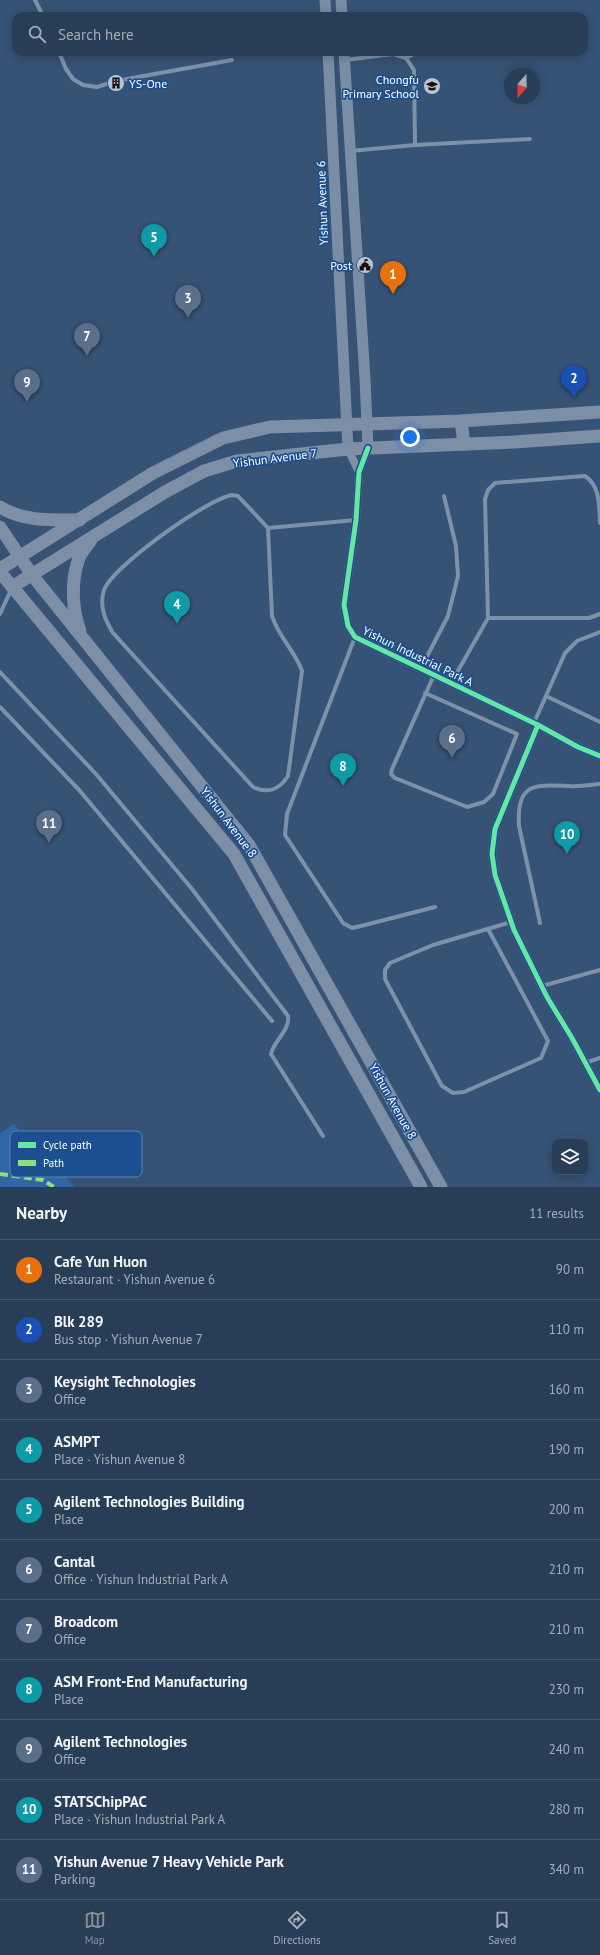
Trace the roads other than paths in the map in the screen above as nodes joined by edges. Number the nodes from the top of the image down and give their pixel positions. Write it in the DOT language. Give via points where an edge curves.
graph roads {
  1 [pos="35,0"];
  2 [pos="325,0"];
  3 [pos="341,0"];
  4 [pos="40,12"];
  5 [pos="326,12"];
  6 [pos="342,12"];
  7 [pos="61,56"];
  8 [pos="328,56"];
  9 [pos="344,56"];
  10 [pos="400,56"];
  11 [pos="410,56"];
  12 [pos="406,58"];
  13 [pos="232,60"];
  14 [pos="530,139"];
  15 [pos="415,145"];
  16 [pos="350,151"];
  17 [pos="600,412"];
  18 [pos="462,421"];
  19 [pos="347,424"];
  20 [pos="367,424"];
  21 [pos="600,436"];
  22 [pos="464,444"];
  23 [pos="368,448"];
  24 [pos="348,449"];
  25 [pos="359,472"];
  26 [pos="444,496"];
  27 [pos="0,507"];
  28 [pos="80,520"];
  29 [pos="356,520"];
  30 [pos="600,523"];
  31 [pos="0,527"];
  32 [pos="268,528"];
  33 [pos="94,535"];
  34 [pos="19,557"];
  35 [pos="0,571"];
  36 [pos="32,575"];
  37 [pos="12,587"];
  38 [pos="0,614"];
  39 [pos="600,614"];
  40 [pos="488,618"];
  41 [pos="600,632"];
  42 [pos="81,636"];
  43 [pos="355,637"];
  44 [pos="420,669"];
  45 [pos="0,672"];
  46 [pos="434,675"];
  47 [pos="451,683"];
  48 [pos="425,693"];
  49 [pos="546,696"];
  50 [pos="0,707"];
  51 [pos="600,722"];
  52 [pos="536,724"];
  53 [pos="600,756"];
  54 [pos="600,784"];
  55 [pos="435,908"];
  56 [pos="511,922"];
  57 [pos="540,923"];
  58 [pos="488,929"];
  59 [pos="600,970"];
  60 [pos="542,986"];
  61 [pos="272,1021"];
  62 [pos="600,1058"];
  63 [pos="585,1063"];
  64 [pos="600,1090"];
  65 [pos="323,1136"];
  66 [pos="420,1187"];
  67 [pos="441,1187"];
  1 -- 4 [label="lane"];
  2 -- 5 [label="main road"];
  3 -- 6 [label="main road"];
  7 -- 13 [label="lane" via="73,79 83,85 97,87 116,81"];
  8 -- 19 [label="main road, Yishun Avenue 6"];
  9 -- 16 [label="main road"];
  10 -- 12 [label="lane"];
  11 -- 12 [label="lane"];
  12 -- 15 [label="lane" via="414,70"];
  14 -- 15 [label="lane"];
  15 -- 16 [label="lane"];
  16 -- 20 [label="main road"];
  17 -- 18 [label="main road"];
  18 -- 20 [label="main road"];
  18 -- 22 [label="main road"];
  19 -- 20 [label="main road"];
  19 -- 24 [label="main road, Yishun Avenue 6"];
  19 -- 28 [label="main road" via="270,427 223,438 153,473"];
  20 -- 23 [label="main road"];
  21 -- 22 [label="main road, Yishun Avenue 7"];
  22 -- 23 [label="main road, Yishun Avenue 7"];
  23 -- 24 [label="main road, Yishun Avenue 7"];
  23 -- 25 [label="street, Yishun Industrial Park A"];
  24 -- 25 [label="street, Yishun Industrial Park A"];
  24 -- 33 [label="main road, Yishun Avenue 7" via="236,461 213,467 165,492"];
  25 -- 29 [label="street, Yishun Industrial Park A"];
  26 -- 44 [label="lane" via="456,546 458,576 448,616"];
  27 -- 28 [label="main road" via="23,516 47,520"];
  28 -- 34 [label="main road"];
  29 -- 32 [label="lane"];
  29 -- 43 [label="street, Yishun Industrial Park A" via="344,605 348,626"];
  30 -- 40 [label="lane" via="598,487 584,476 495,483 485,498"];
  31 -- 34 [label="main road, Yishun Avenue 8"];
  32 -- 32 [label="lane" via="238,496 226,496 211,502 159,536 113,578 105,588 102,601 106,623 113,633 253,788 260,791 277,788 288,776 302,671 298,659 275,627 272,616"];
  33 -- 36 [label="main road, Yishun Avenue 7"];
  33 -- 42 [label="main road" via="78,559 73,596 75,618"];
  34 -- 35 [label="main road"];
  34 -- 36 [label="main road, Yishun Avenue 8"];
  35 -- 37 [label="main road, Yishun Avenue 8"];
  36 -- 37 [label="main road, Yishun Avenue 7"];
  36 -- 42 [label="main road, Yishun Avenue 8"];
  37 -- 38 [label="lane"];
  37 -- 66 [label="main road, Yishun Avenue 8" via="234,854"];
  39 -- 40 [label="lane" via="589,618"];
  40 -- 47 [label="lane"];
  41 -- 49 [label="lane" via="577,641 566,653"];
  42 -- 67 [label="main road, Yishun Avenue 8" via="249,845"];
  43 -- 44 [label="street, Yishun Industrial Park A"];
  43 -- 55 [label="lane" via="287,814 285,835 343,923 352,928"];
  44 -- 46 [label="street, Yishun Industrial Park A"];
  45 -- 65 [label="lane" via="106,786 192,888 288,1016 287,1026 272,1048 271,1054"];
  46 -- 47 [label="street, Yishun Industrial Park A"];
  46 -- 48 [label="lane"];
  47 -- 52 [label="street, Yishun Industrial Park A"];
  48 -- 48 [label="lane" via="391,774 395,778 467,807 475,806 493,794 516,734"];
  49 -- 51 [label="lane"];
  49 -- 52 [label="lane"];
  50 -- 61 [label="lane" via="80,791"];
  52 -- 53 [label="street, Yishun Industrial Park A"];
  52 -- 56 [label="street" via="495,829 492,854 495,875"];
  54 -- 57 [label="lane" via="536,786 525,794 521,802 518,813 519,826"];
  56 -- 58 [label="lane"];
  56 -- 60 [label="street"];
  58 -- 58 [label="lane" via="434,945 390,964 385,970 385,979 442,1086 453,1093 464,1092 541,1058 548,1041"];
  59 -- 60 [label="lane"];
  60 -- 63 [label="street"];
  62 -- 63 [label="lane"];
  63 -- 64 [label="street"];
}
